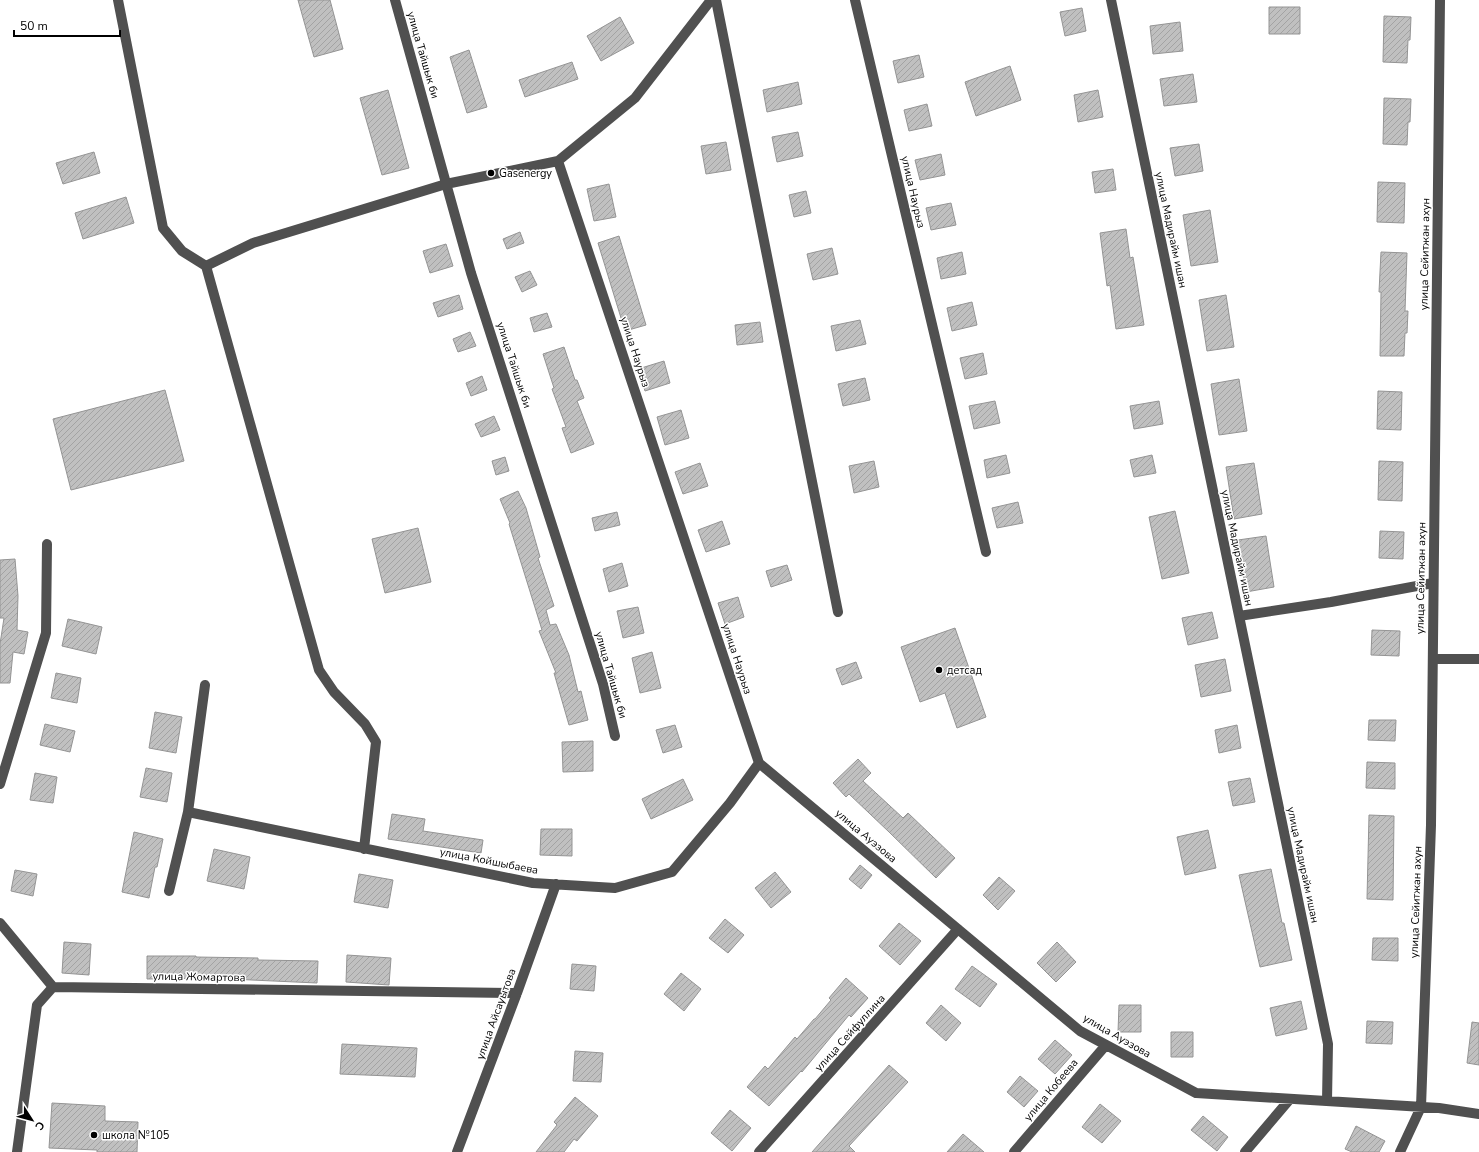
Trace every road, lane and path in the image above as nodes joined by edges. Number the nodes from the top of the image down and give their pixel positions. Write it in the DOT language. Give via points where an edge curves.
graph roads {
  1 [pos="118,0"];
  2 [pos="395,0"];
  3 [pos="711,0"];
  4 [pos="716,0"];
  5 [pos="855,0"];
  6 [pos="1111,0"];
  7 [pos="1440,0"];
  8 [pos="558,161"];
  9 [pos="446,184"];
  10 [pos="206,266"];
  11 [pos="47,544"];
  12 [pos="986,552"];
  13 [pos="1433,583"];
  14 [pos="838,612"];
  15 [pos="1239,616"];
  16 [pos="1433,659"];
  17 [pos="1479,659"];
  18 [pos="205,685"];
  19 [pos="615,736"];
  20 [pos="759,763"];
  21 [pos="0,784"];
  22 [pos="188,812"];
  23 [pos="364,849"];
  24 [pos="556,884"];
  25 [pos="169,891"];
  26 [pos="0,923"];
  27 [pos="958,929"];
  28 [pos="53,987"];
  29 [pos="517,993"];
  30 [pos="1106,1044"];
  31 [pos="1290,1099"];
  32 [pos="1327,1101"];
  33 [pos="1421,1107"];
  34 [pos="1479,1114"];
  35 [pos="17,1152"];
  36 [pos="457,1152"];
  37 [pos="759,1152"];
  38 [pos="1014,1152"];
  39 [pos="1245,1152"];
  40 [pos="1400,1152"];
  1 -- 10 [label="street" via="163,228 182,251"];
  2 -- 9 [label="street, улица Тайшык би"];
  3 -- 8 [label="street" via="635,98"];
  4 -- 14 [label="street"];
  5 -- 12 [label="street, улица Наурыз"];
  6 -- 15 [label="street, улица Мадирайм ишан"];
  7 -- 13 [label="street, улица Сейитжан ахун"];
  8 -- 9 [label="street"];
  8 -- 20 [label="street, улица Наурыз"];
  9 -- 10 [label="street" via="253,243"];
  9 -- 19 [label="street, улица Тайшык би" via="471,273 603,684"];
  10 -- 23 [label="street" via="319,670 334,692 365,724 376,742"];
  11 -- 21 [label="street" via="46,633"];
  13 -- 15 [label="street"];
  13 -- 16 [label="street, улица Сейитжан ахун"];
  15 -- 32 [label="street, улица Мадирайм ишан" via="1328,1044"];
  16 -- 17 [label="street"];
  16 -- 33 [label="street, улица Сейитжан ахун" via="1431,825"];
  18 -- 22 [label="street"];
  20 -- 24 [label="street, улица Койшыбаева" via="730,803 672,872 615,888"];
  20 -- 27 [label="street, улица Ауэзова"];
  22 -- 23 [label="street, улица Койшыбаева"];
  22 -- 25 [label="street"];
  23 -- 24 [label="street, улица Койшыбаева" via="533,883"];
  24 -- 29 [label="street, улица Айсауытова"];
  26 -- 28 [label="street"];
  27 -- 30 [label="street, улица Ауэзова" via="1080,1031"];
  27 -- 37 [label="street, улица Сейфуллина"];
  28 -- 29 [label="street, улица Жомартова"];
  28 -- 35 [label="street" via="37,1005"];
  29 -- 36 [label="street, улица Айсауытова"];
  30 -- 31 [label="street, улица Ауэзова" via="1196,1093"];
  30 -- 38 [label="street, улица Кобеева"];
  31 -- 32 [label="street, улица Ауэзова"];
  31 -- 39 [label="street"];
  32 -- 33 [label="street, улица Ауэзова"];
  33 -- 34 [label="street, улица Ауэзова"];
  33 -- 40 [label="street, улица Сейитжан ахун"];
}
